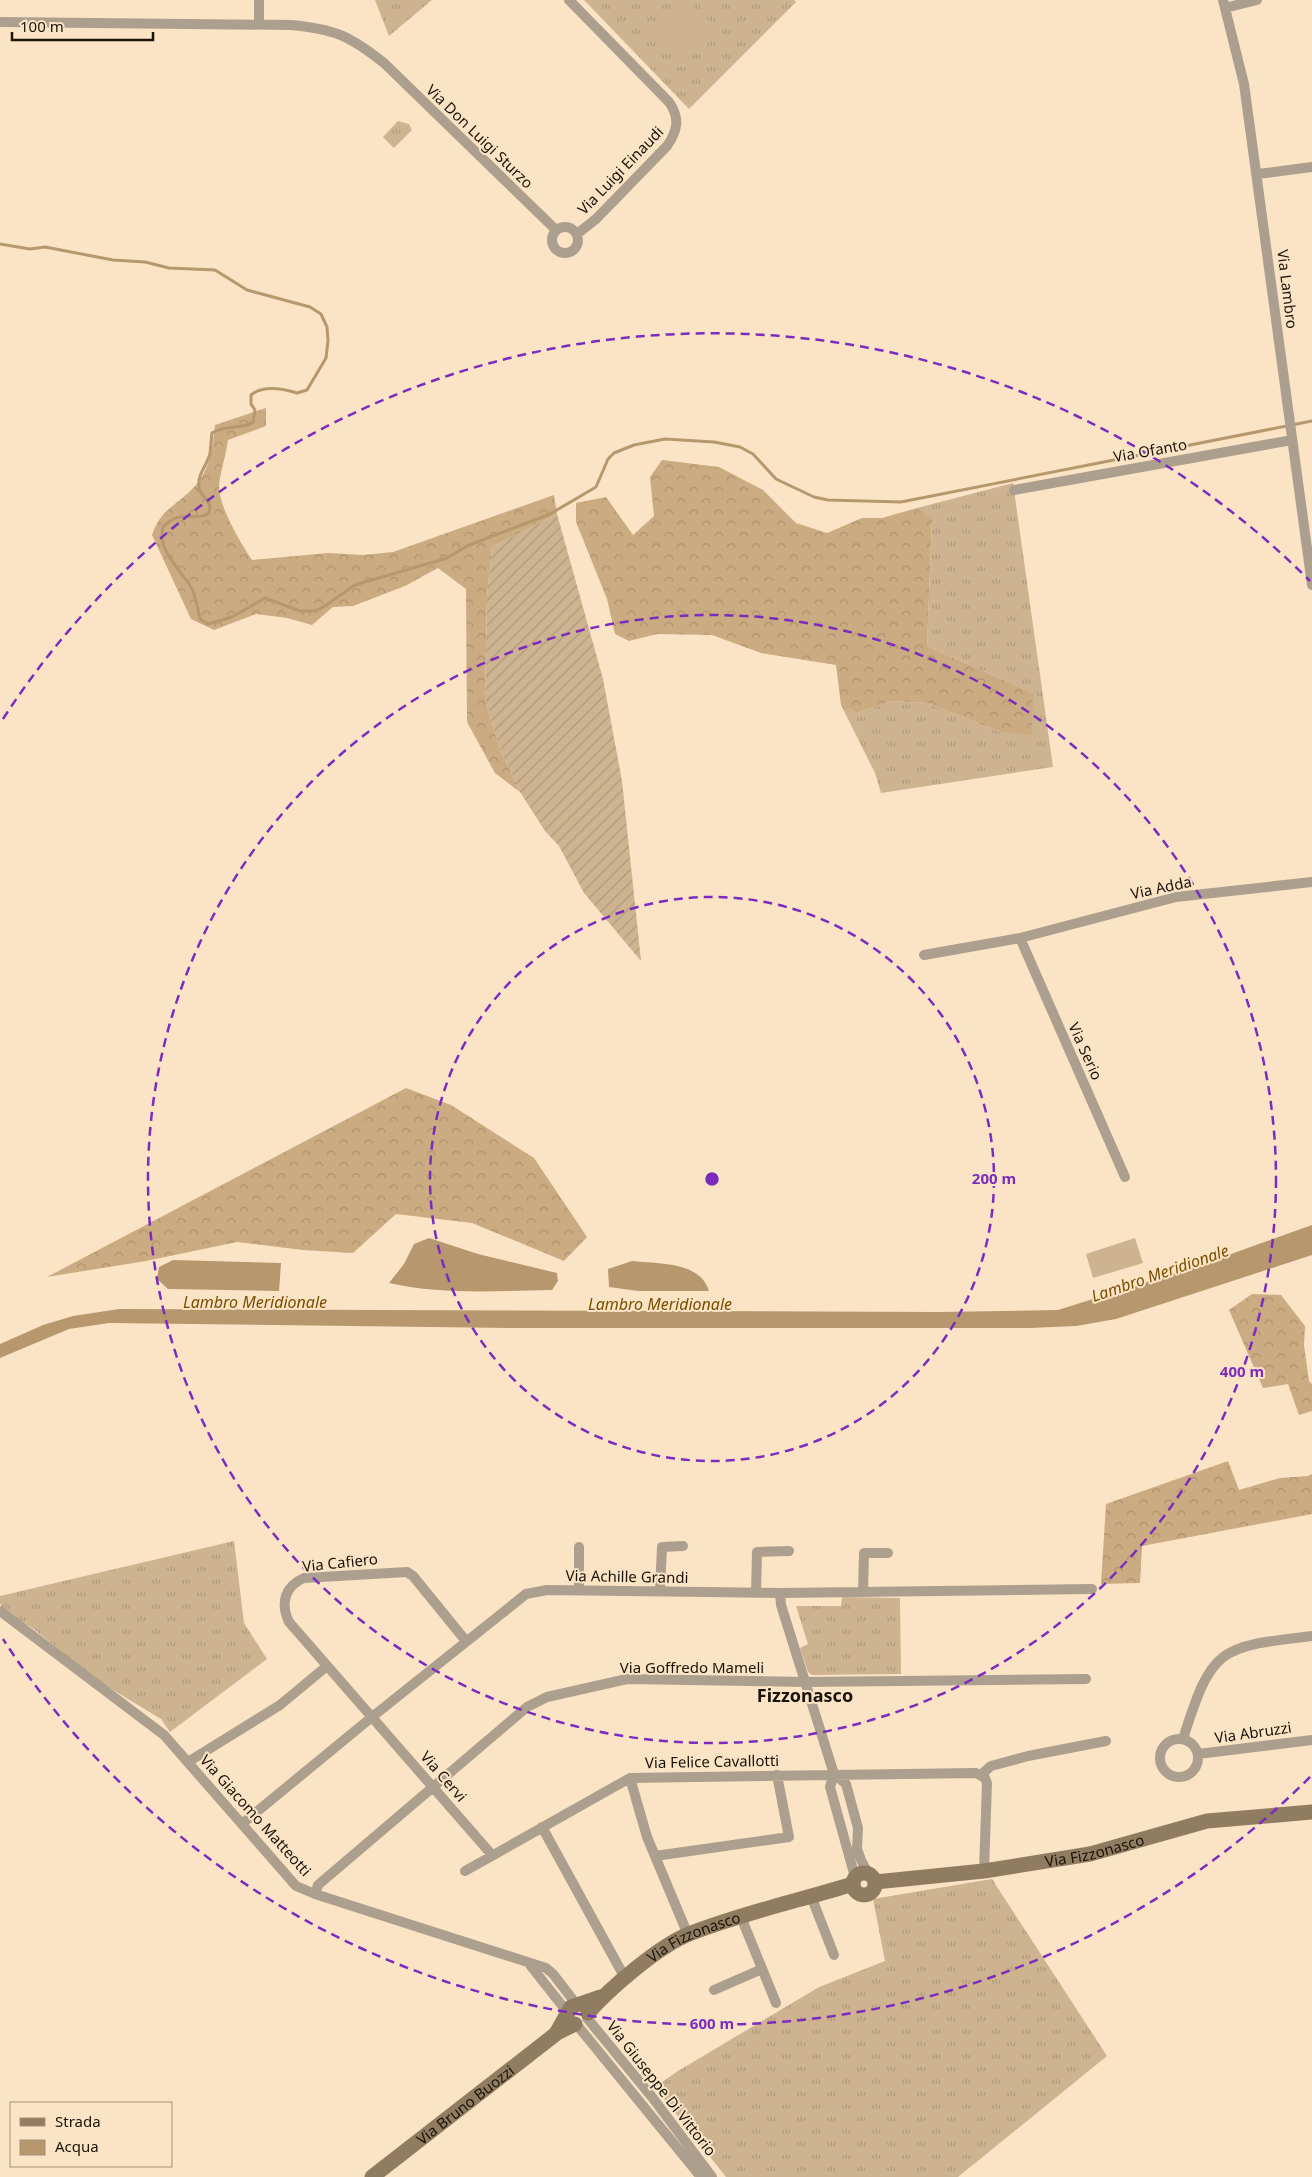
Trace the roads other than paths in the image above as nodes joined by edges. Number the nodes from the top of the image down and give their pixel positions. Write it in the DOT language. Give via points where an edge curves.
graph roads {
  1 [pos="259,0"];
  2 [pos="569,0"];
  3 [pos="1256,0"];
  4 [pos="1224,4"];
  5 [pos="0,22"];
  6 [pos="259,25"];
  7 [pos="1312,167"];
  8 [pos="1258,174"];
  9 [pos="556,230"];
  10 [pos="577,234"];
  11 [pos="1292,437"];
  12 [pos="1014,490"];
  13 [pos="1312,585"];
  14 [pos="1312,882"];
  15 [pos="1020,938"];
  16 [pos="924,955"];
  17 [pos="1125,1177"];
  18 [pos="683,1546"];
  19 [pos="579,1547"];
  20 [pos="789,1552"];
  21 [pos="888,1553"];
  22 [pos="1092,1589"];
  23 [pos="578,1590"];
  24 [pos="660,1591"];
  25 [pos="863,1592"];
  26 [pos="756,1593"];
  27 [pos="780,1593"];
  28 [pos="0,1611"];
  29 [pos="1312,1636"];
  30 [pos="466,1641"];
  31 [pos="327,1666"];
  32 [pos="1086,1679"];
  33 [pos="804,1682"];
  34 [pos="372,1717"];
  35 [pos="1183,1739"];
  36 [pos="1312,1740"];
  37 [pos="1106,1741"];
  38 [pos="1198,1754"];
  39 [pos="188,1762"];
  40 [pos="834,1774"];
  41 [pos="982,1774"];
  42 [pos="777,1775"];
  43 [pos="630,1778"];
  44 [pos="433,1786"];
  45 [pos="1312,1812"];
  46 [pos="243,1824"];
  47 [pos="542,1827"];
  48 [pos="492,1855"];
  49 [pos="654,1856"];
  50 [pos="465,1871"];
  51 [pos="984,1871"];
  52 [pos="863,1879"];
  53 [pos="315,1894"];
  54 [pos="811,1896"];
  55 [pos="741,1917"];
  56 [pos="688,1935"];
  57 [pos="834,1956"];
  58 [pos="762,1969"];
  59 [pos="625,1978"];
  60 [pos="714,1990"];
  61 [pos="776,2003"];
  62 [pos="578,2015"];
  63 [pos="652,2097"];
  64 [pos="644,2104"];
  65 [pos="372,2177"];
  66 [pos="701,2177"];
  67 [pos="712,2177"];
  1 -- 6 [label="street"];
  2 -- 10 [label="street, Via Luigi Einaudi" via="669,102 678,122 675,135 667,146 596,219"];
  3 -- 4 [label="street"];
  4 -- 8 [label="street, Via Lambro" via="1244,84"];
  5 -- 6 [label="street, Via Don Luigi Sturzo"];
  6 -- 9 [label="street, Via Don Luigi Sturzo" via="314,27 358,42 384,63"];
  7 -- 8 [label="street"];
  8 -- 11 [label="street, Via Lambro"];
  9 -- 10 [label="street" via="568,227"];
  9 -- 10 [label="street" via="552,236 553,244 564,252 576,247"];
  11 -- 12 [label="street, Via Ofanto"];
  11 -- 13 [label="street, Via Lambro"];
  14 -- 15 [label="street, Via Adda" via="1176,897"];
  15 -- 16 [label="street, Via Adda"];
  15 -- 17 [label="street, Via Serio"];
  18 -- 24 [label="street" via="662,1547"];
  19 -- 23 [label="street"];
  20 -- 26 [label="street" via="757,1552"];
  21 -- 25 [label="street" via="864,1553"];
  22 -- 25 [label="street, Via Achille Grandi"];
  23 -- 24 [label="street, Via Achille Grandi"];
  23 -- 30 [label="street, Via Achille Grandi" via="526,1594"];
  24 -- 26 [label="street, Via Achille Grandi"];
  25 -- 27 [label="street, Via Achille Grandi"];
  26 -- 27 [label="street, Via Achille Grandi"];
  27 -- 33 [label="street"];
  28 -- 39 [label="street, Via Giacomo Matteotti" via="150,1722"];
  29 -- 35 [label="street" via="1258,1642 1226,1654 1216,1662 1198,1691"];
  30 -- 31 [label="street, Via Cafiero" via="407,1572 304,1578 291,1586 285,1595 285,1614"];
  30 -- 34 [label="street, Via Achille Grandi"];
  31 -- 34 [label="street, Via Cafiero"];
  31 -- 39 [label="street" via="280,1704"];
  32 -- 33 [label="street, Via Goffredo Mameli"];
  33 -- 40 [label="street"];
  33 -- 44 [label="street, Via Goffredo Mameli" via="627,1679 548,1697 527,1708"];
  34 -- 44 [label="street, Via Cervi"];
  34 -- 46 [label="street, Via Achille Grandi"];
  35 -- 38 [label="street" via="1195,1747"];
  35 -- 38 [label="street" via="1168,1742 1163,1747 1160,1754 1163,1768 1175,1777 1189,1774 1198,1762"];
  36 -- 38 [label="street, Via Abruzzi"];
  37 -- 41 [label="street" via="1028,1756 991,1766"];
  39 -- 46 [label="street, Via Giacomo Matteotti"];
  40 -- 41 [label="street, Via Felice Cavallotti"];
  40 -- 42 [label="street, Via Felice Cavallotti"];
  40 -- 52 [label="street" via="830,1787"];
  40 -- 52 [label="street" via="846,1784 858,1828 857,1849"];
  41 -- 51 [label="street" via="987,1784"];
  42 -- 43 [label="street, Via Felice Cavallotti"];
  42 -- 49 [label="street" via="789,1837"];
  43 -- 47 [label="street, Via Felice Cavallotti"];
  43 -- 49 [label="street"];
  44 -- 48 [label="street, Via Cervi"];
  44 -- 53 [label="street, Via Goffredo Mameli" via="318,1885"];
  45 -- 51 [label="main road, Via Fizzonasco" via="1207,1821 1090,1854"];
  46 -- 53 [label="street, Via Giacomo Matteotti" via="296,1886"];
  47 -- 48 [label="street, Via Felice Cavallotti"];
  47 -- 59 [label="street"];
  48 -- 50 [label="street, Via Felice Cavallotti"];
  49 -- 56 [label="street"];
  51 -- 52 [label="main road, Via Fizzonasco"];
  52 -- 54 [label="main road, Via Fizzonasco"];
  53 -- 62 [label="street, Via Giacomo Matteotti" via="546,1968"];
  54 -- 55 [label="main road, Via Fizzonasco"];
  54 -- 57 [label="street"];
  55 -- 56 [label="main road, Via Fizzonasco"];
  55 -- 58 [label="street"];
  56 -- 59 [label="main road, Via Fizzonasco"];
  58 -- 60 [label="street"];
  58 -- 61 [label="street"];
  59 -- 62 [label="main road, Via Fizzonasco"];
  62 -- 63 [label="street, Via Giuseppe Di Vittorio"];
  62 -- 64 [label="street, Via Giuseppe Di Vittorio"];
  62 -- 65 [label="main road, Via Bruno Buozzi"];
  63 -- 64 [label="street"];
  63 -- 67 [label="street, Via Giuseppe Di Vittorio"];
  64 -- 66 [label="street, Via Giuseppe Di Vittorio"];
}
